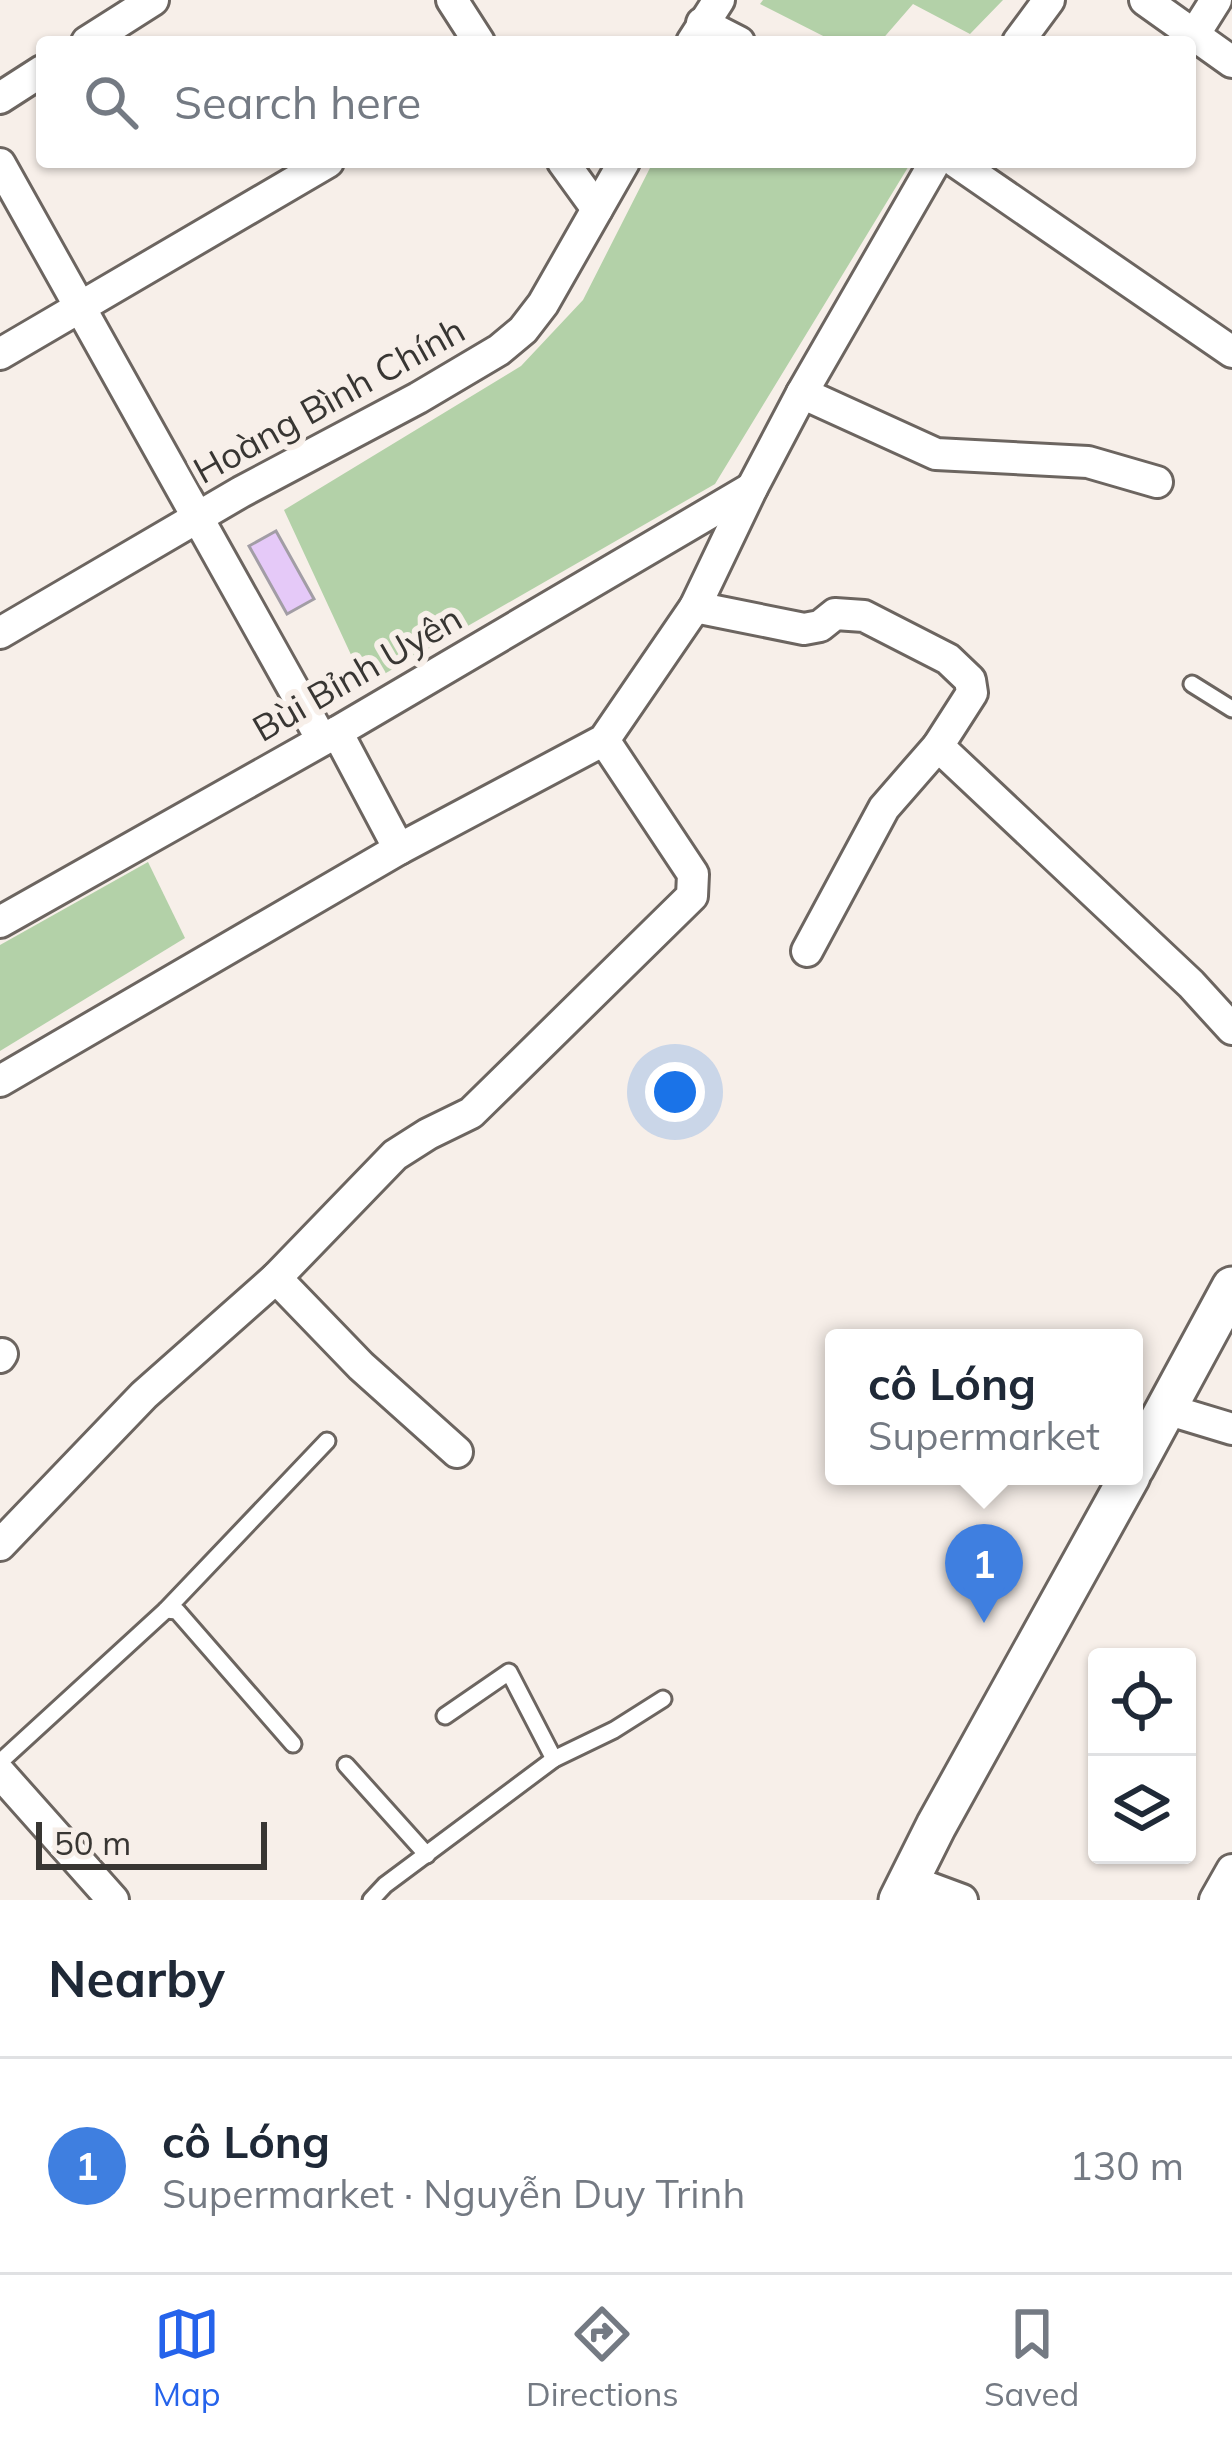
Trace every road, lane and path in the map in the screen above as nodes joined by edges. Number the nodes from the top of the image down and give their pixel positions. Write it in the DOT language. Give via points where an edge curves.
graph roads {
  1 [pos="153,0"];
  2 [pos="452,0"];
  3 [pos="1049,0"];
  4 [pos="1145,0"];
  5 [pos="1216,0"];
  6 [pos="1194,35"];
  7 [pos="96,36"];
  8 [pos="475,36"];
  9 [pos="1022,36"];
  10 [pos="1196,36"];
  11 [pos="1232,62"];
  12 [pos="36,75"];
  13 [pos="0,98"];
  14 [pos="0,164"];
  15 [pos="318,168"];
  16 [pos="567,168"];
  17 [pos="620,168"];
  18 [pos="934,168"];
  19 [pos="965,168"];
  20 [pos="597,209"];
  21 [pos="80,308"];
  22 [pos="1232,352"];
  23 [pos="0,354"];
  24 [pos="802,393"];
  25 [pos="1156,482"];
  26 [pos="752,488"];
  27 [pos="198,518"];
  28 [pos="694,607"];
  29 [pos="0,633"];
  30 [pos="1192,684"];
  31 [pos="1232,709"];
  32 [pos="330,736"];
  33 [pos="604,740"];
  34 [pos="938,746"];
  35 [pos="399,849"];
  36 [pos="0,922"];
  37 [pos="807,951"];
  38 [pos="1232,1030"];
  39 [pos="0,1081"];
  40 [pos="276,1278"];
  41 [pos="1232,1287"];
  42 [pos="1166,1409"];
  43 [pos="1232,1429"];
  44 [pos="327,1441"];
  45 [pos="1143,1451"];
  46 [pos="458,1452"];
  47 [pos="1125,1485"];
  48 [pos="0,1545"];
  49 [pos="166,1610"];
  50 [pos="663,1699"];
  51 [pos="445,1716"];
  52 [pos="293,1744"];
  53 [pos="554,1759"];
  54 [pos="0,1762"];
  55 [pos="346,1765"];
  56 [pos="0,1772"];
  57 [pos="427,1855"];
  58 [pos="1232,1870"];
  59 [pos="903,1890"];
  60 [pos="113,1900"];
  61 [pos="371,1900"];
  62 [pos="962,1900"];
  63 [pos="1215,1900"];
  1 -- 7 [label="street"];
  2 -- 8 [label="street"];
  3 -- 9 [label="street"];
  4 -- 6 [label="street"];
  5 -- 6 [label="street"];
  10 -- 11 [label="street"];
  12 -- 13 [label="street"];
  14 -- 21 [label="street"];
  15 -- 21 [label="street"];
  16 -- 20 [label="street"];
  17 -- 20 [label="street, Hoàng Bình Chính"];
  18 -- 24 [label="street"];
  19 -- 22 [label="street"];
  20 -- 27 [label="street, Hoàng Bình Chính" via="543,304 499,350"];
  21 -- 23 [label="street"];
  21 -- 27 [label="street"];
  24 -- 25 [label="street" via="936,454 1088,463"];
  24 -- 26 [label="street"];
  26 -- 28 [label="street"];
  26 -- 32 [label="street, Bùi Bỉnh Uyên"];
  27 -- 29 [label="street, Hoàng Bình Chính"];
  27 -- 32 [label="street"];
  28 -- 33 [label="street"];
  28 -- 34 [label="street" via="804,628 835,614 865,616 948,659 972,693"];
  30 -- 31 [label="lane"];
  32 -- 35 [label="street"];
  32 -- 36 [label="street, Bùi Bỉnh Uyên"];
  33 -- 35 [label="street"];
  33 -- 40 [label="street" via="693,874 692,896 471,1113 395,1155"];
  34 -- 37 [label="street" via="884,808"];
  34 -- 38 [label="street"];
  35 -- 39 [label="street"];
  40 -- 46 [label="street"];
  40 -- 48 [label="street" via="144,1395"];
  41 -- 42 [label="street"];
  42 -- 43 [label="street"];
  42 -- 45 [label="street"];
  44 -- 49 [label="lane"];
  47 -- 59 [label="street"];
  49 -- 52 [label="lane" via="177,1611"];
  49 -- 54 [label="lane"];
  50 -- 53 [label="lane"];
  51 -- 53 [label="lane" via="509,1672"];
  53 -- 57 [label="lane"];
  55 -- 57 [label="lane"];
  56 -- 60 [label="street"];
  57 -- 61 [label="lane"];
  58 -- 63 [label="street"];
  59 -- 62 [label="street"];
}
